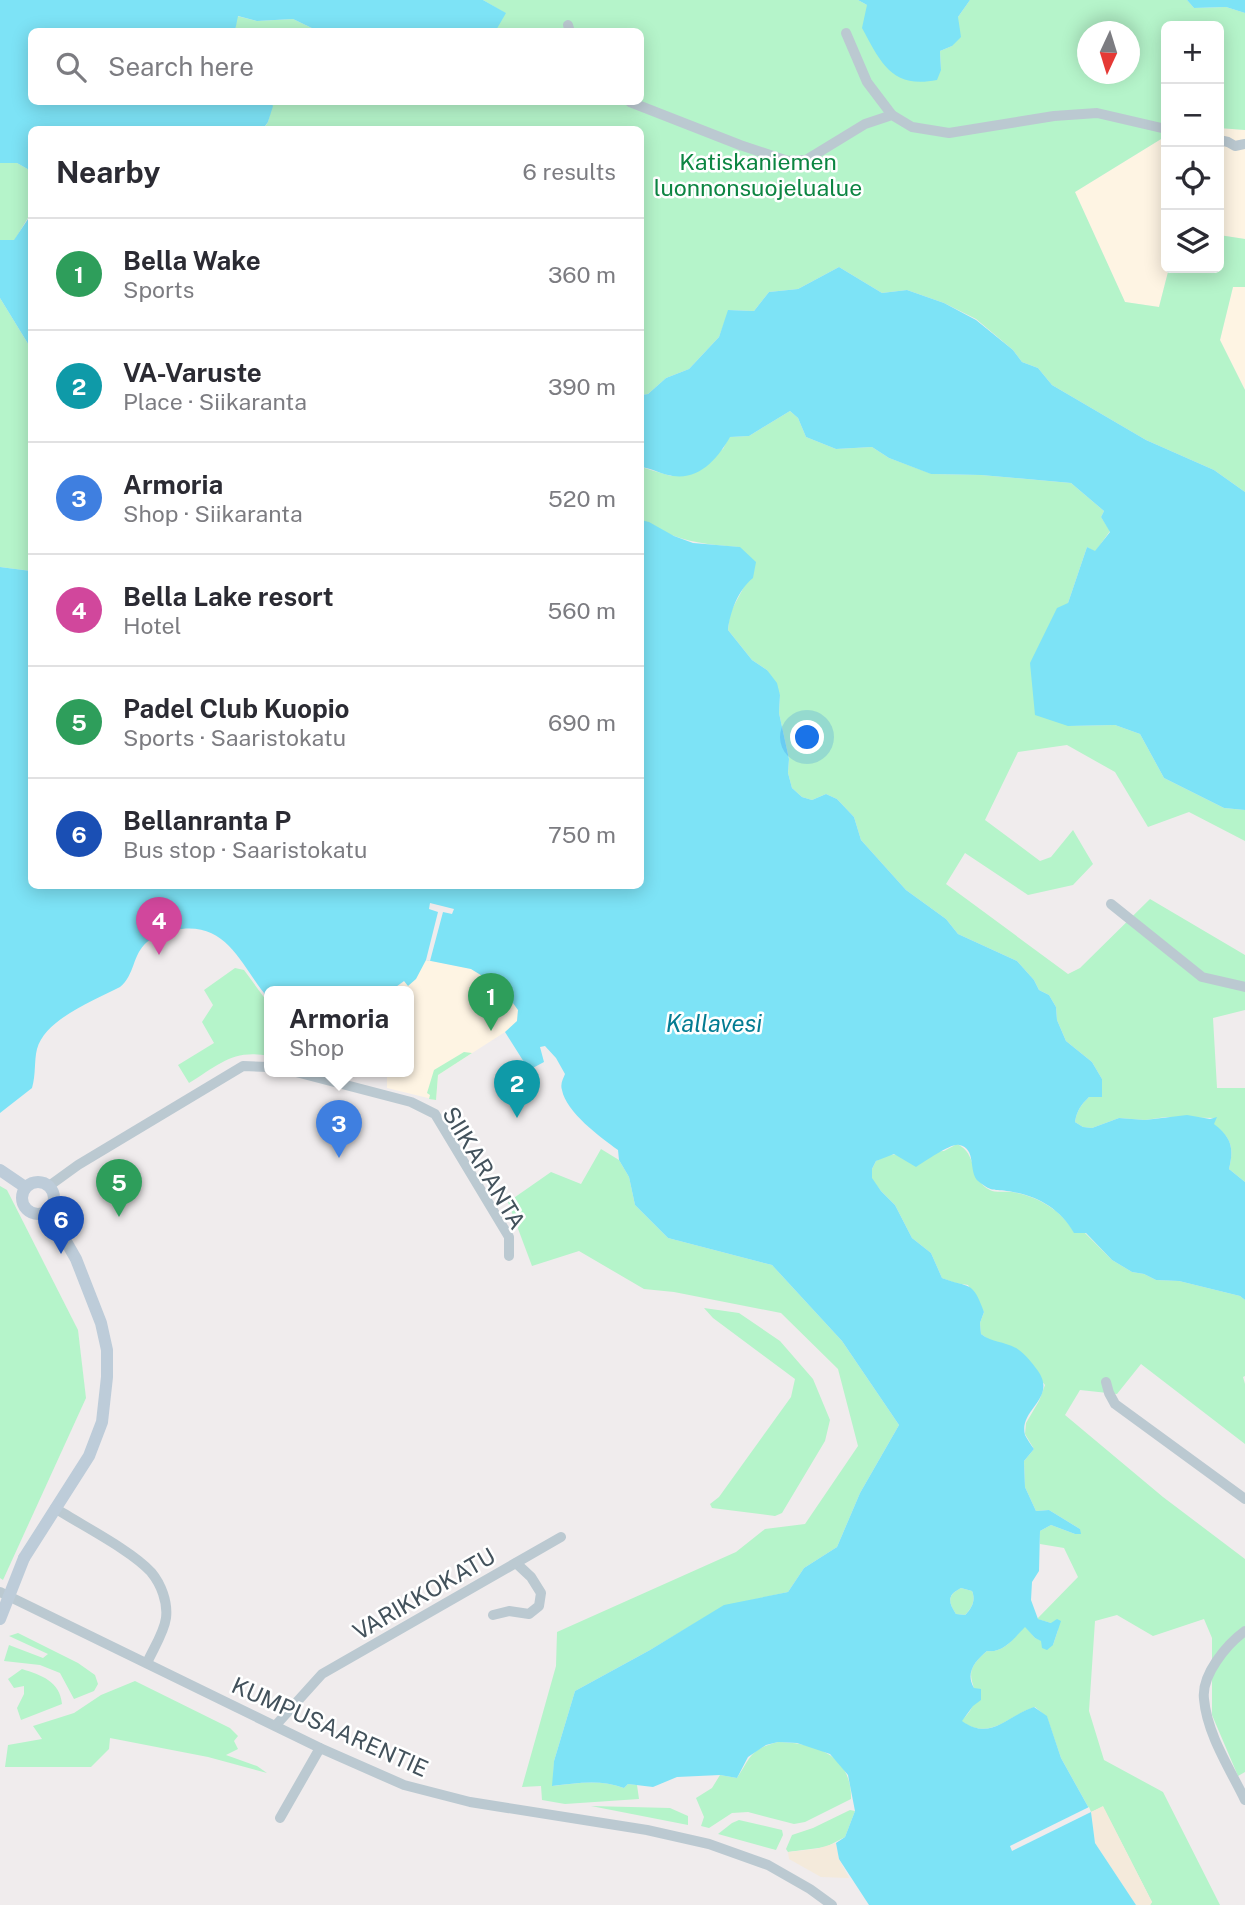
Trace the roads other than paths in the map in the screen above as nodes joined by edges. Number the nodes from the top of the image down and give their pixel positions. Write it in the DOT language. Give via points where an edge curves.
graph roads {
  1 [pos="846,33"];
  2 [pos="638,105"];
  3 [pos="892,115"];
  4 [pos="1161,128"];
  5 [pos="1224,142"];
  6 [pos="1245,144"];
  7 [pos="1111,904"];
  8 [pos="1245,987"];
  9 [pos="264,1067"];
  10 [pos="315,1077"];
  11 [pos="0,1170"];
  12 [pos="49,1186"];
  13 [pos="25,1187"];
  14 [pos="48,1210"];
  15 [pos="509,1256"];
  16 [pos="1106,1382"];
  17 [pos="1245,1499"];
  18 [pos="55,1508"];
  19 [pos="561,1537"];
  20 [pos="516,1563"];
  21 [pos="0,1592"];
  22 [pos="493,1615"];
  23 [pos="0,1619"];
  24 [pos="1245,1631"];
  25 [pos="147,1663"];
  26 [pos="276,1725"];
  27 [pos="320,1748"];
  28 [pos="1245,1800"];
  29 [pos="279,1818"];
  30 [pos="831,1905"];
  1 -- 3 [label="street" via="867,82"];
  2 -- 3 [label="street" via="789,161 806,160 865,124"];
  3 -- 4 [label="street" via="912,127 949,133 1097,113"];
  5 -- 6 [label="street"];
  7 -- 8 [label="street" via="1202,977"];
  9 -- 12 [label="street" via="243,1066"];
  10 -- 15 [label="street, SIIKARANTA" via="417,1104 435,1114 509,1237"];
  11 -- 13 [label="main road"];
  12 -- 13 [label="main road" via="37,1182"];
  12 -- 14 [label="main road" via="54,1198"];
  13 -- 14 [label="main road" via="22,1200 28,1210 39,1214"];
  14 -- 18 [label="main road" via="76,1259 107,1350 102,1422 89,1456"];
  16 -- 17 [label="street" via="1115,1404"];
  18 -- 23 [label="main road, bridge" via="24,1558"];
  18 -- 25 [label="street" via="135,1559 159,1584 166,1618"];
  19 -- 20 [label="street"];
  20 -- 22 [label="street, VARIKKOKATU" via="541,1592 539,1606 529,1615"];
  20 -- 26 [label="street, VARIKKOKATU" via="322,1674"];
  21 -- 25 [label="street, KUMPUSAARENTIE"];
  24 -- 28 [label="street" via="1224,1650 1209,1674 1203,1697 1213,1734"];
  25 -- 26 [label="street, KUMPUSAARENTIE"];
  26 -- 27 [label="street, KUMPUSAARENTIE"];
  27 -- 29 [label="street"];
  27 -- 30 [label="street, KUMPUSAARENTIE" via="404,1785 447,1797 709,1844 768,1865"];
}
